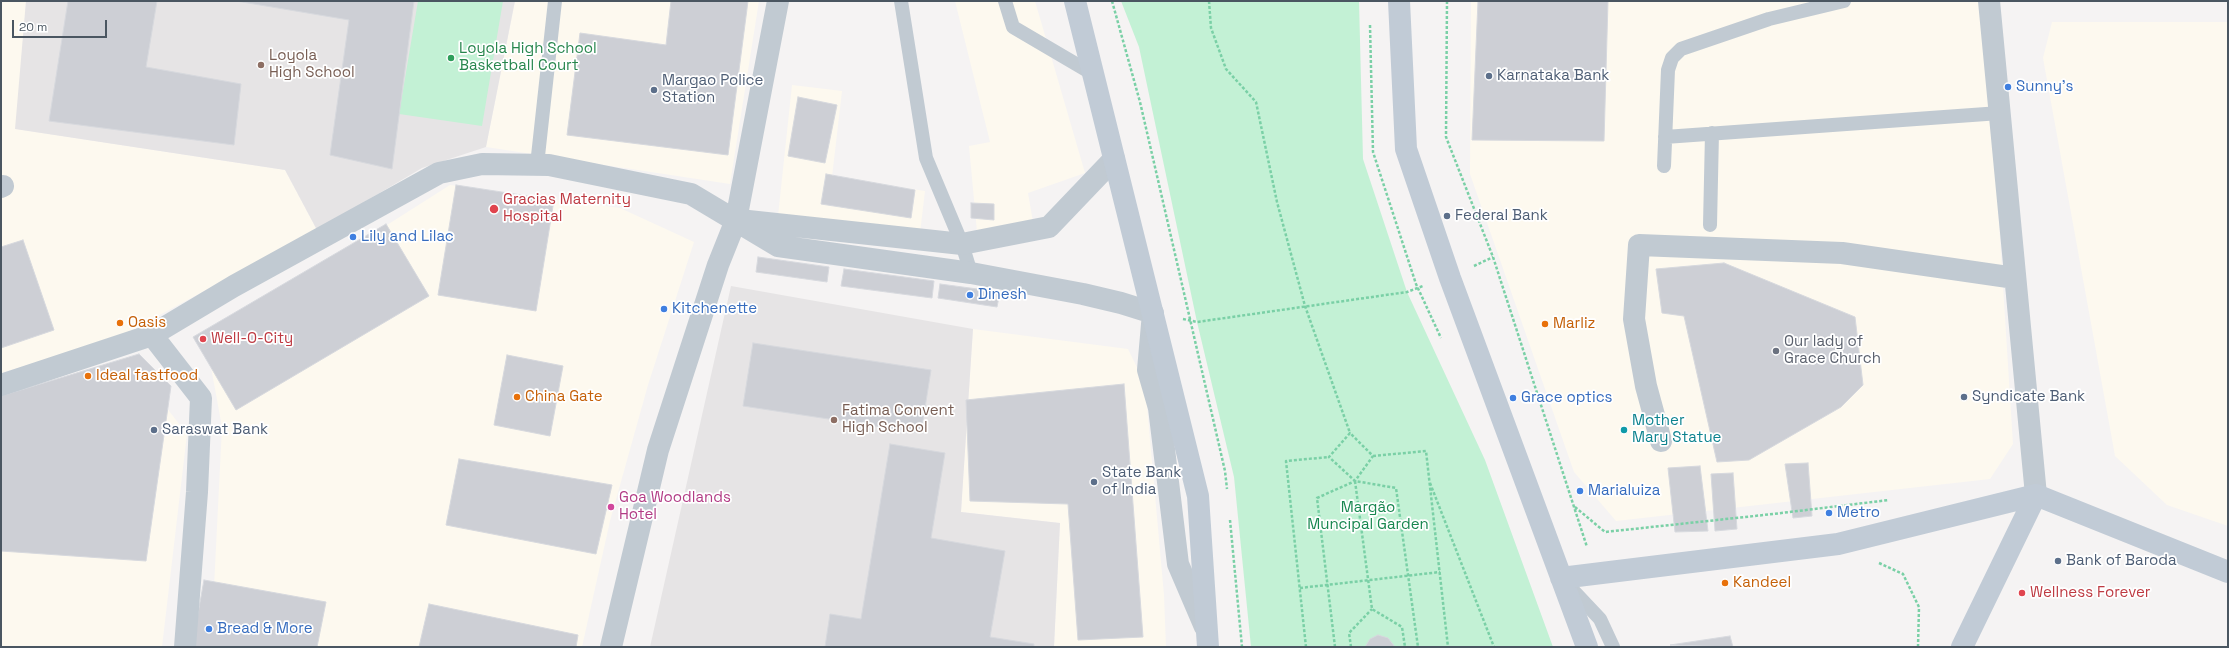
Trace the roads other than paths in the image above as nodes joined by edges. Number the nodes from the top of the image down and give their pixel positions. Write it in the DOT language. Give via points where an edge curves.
graph roads {
  1 [pos="556,1"];
  2 [pos="778,1"];
  3 [pos="901,1"];
  4 [pos="1005,1"];
  5 [pos="1074,1"];
  6 [pos="1399,1"];
  7 [pos="1844,1"];
  8 [pos="1989,1"];
  9 [pos="1093,74"];
  10 [pos="2000,113"];
  11 [pos="1712,133"];
  12 [pos="1665,137"];
  13 [pos="1114,159"];
  14 [pos="537,165"];
  15 [pos="1664,166"];
  16 [pos="736,220"];
  17 [pos="1710,225"];
  18 [pos="962,244"];
  19 [pos="971,273"];
  20 [pos="2016,278"];
  21 [pos="1153,313"];
  22 [pos="152,335"];
  23 [pos="1,385"];
  24 [pos="1661,441"];
  25 [pos="2036,495"];
  26 [pos="2228,572"];
  27 [pos="1562,578"];
  28 [pos="1207,638"];
  29 [pos="185,647"];
  30 [pos="611,647"];
  31 [pos="1587,647"];
  32 [pos="1613,647"];
  33 [pos="1962,647"];
  1 -- 14 [label="lane"];
  2 -- 16 [label="street"];
  3 -- 18 [label="lane" via="926,158"];
  4 -- 9 [label="lane" via="1013,27"];
  5 -- 9 [label="main road"];
  6 -- 27 [label="main road" via="1406,149 1450,278"];
  7 -- 12 [label="lane" via="1768,19 1681,49 1672,58 1668,70"];
  8 -- 10 [label="street"];
  9 -- 13 [label="main road"];
  10 -- 11 [label="lane"];
  10 -- 20 [label="street"];
  11 -- 12 [label="lane"];
  11 -- 17 [label="lane"];
  12 -- 15 [label="lane"];
  13 -- 18 [label="street" via="1049,227"];
  13 -- 21 [label="main road"];
  14 -- 16 [label="street" via="549,165 691,194"];
  14 -- 22 [label="street" via="482,164 439,173 234,286"];
  16 -- 18 [label="street"];
  16 -- 19 [label="street" via="778,246"];
  16 -- 30 [label="street" via="718,265 658,450"];
  18 -- 19 [label="lane"];
  19 -- 21 [label="street" via="1083,294"];
  20 -- 24 [label="street" via="1842,253 1639,245 1634,320 1646,386"];
  20 -- 25 [label="street"];
  21 -- 28 [label="main road" via="1198,496"];
  22 -- 23 [label="street"];
  22 -- 29 [label="street" via="200,398 197,492"];
  25 -- 26 [label="main road"];
  25 -- 27 [label="main road" via="1838,544"];
  25 -- 33 [label="main road"];
  27 -- 31 [label="main road"];
  27 -- 32 [label="lane" via="1600,619"];
}
